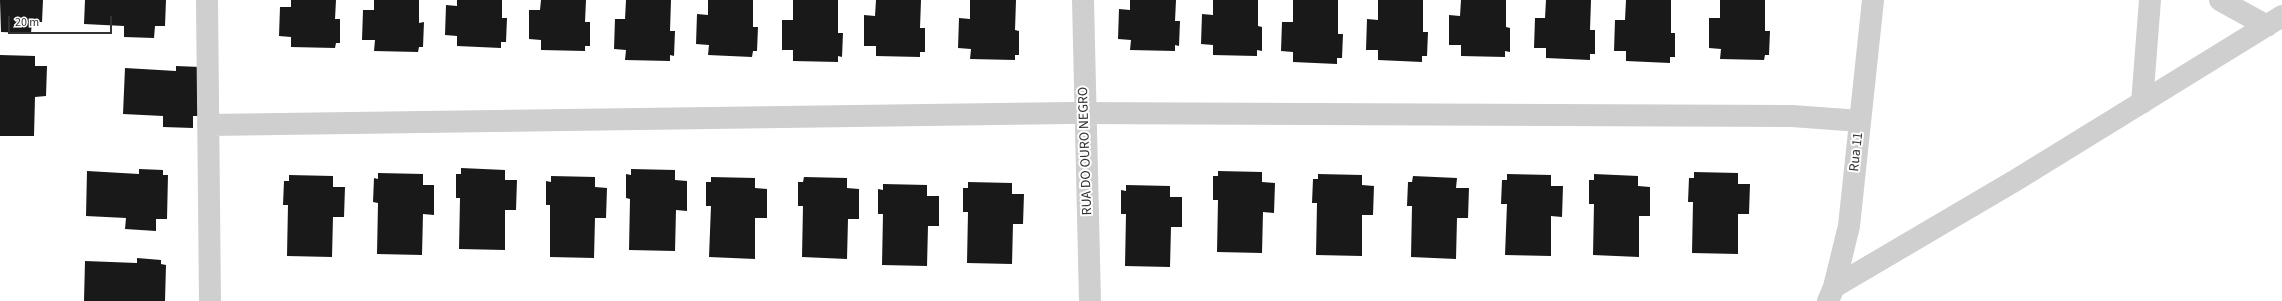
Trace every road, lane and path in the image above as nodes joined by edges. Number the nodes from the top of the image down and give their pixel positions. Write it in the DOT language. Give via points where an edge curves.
graph roads {
  1 [pos="207,0"];
  2 [pos="1083,0"];
  3 [pos="1873,0"];
  4 [pos="2150,0"];
  5 [pos="2220,0"];
  6 [pos="2274,21"];
  7 [pos="2142,103"];
  8 [pos="1085,113"];
  9 [pos="1860,121"];
  10 [pos="208,125"];
  11 [pos="1831,294"];
  12 [pos="210,301"];
  13 [pos="1090,301"];
  1 -- 10 [label="street"];
  2 -- 8 [label="street, RUA DO OURO NEGRO"];
  3 -- 9 [label="street, Rua 11"];
  4 -- 7 [label="street"];
  5 -- 6 [label="street"];
  6 -- 7 [label="street"];
  7 -- 11 [label="street"];
  8 -- 9 [label="street" via="1784,116"];
  8 -- 10 [label="street"];
  8 -- 13 [label="street, RUA DO OURO NEGRO"];
  9 -- 11 [label="street, Rua 11" via="1849,226"];
  10 -- 12 [label="street"];
}
